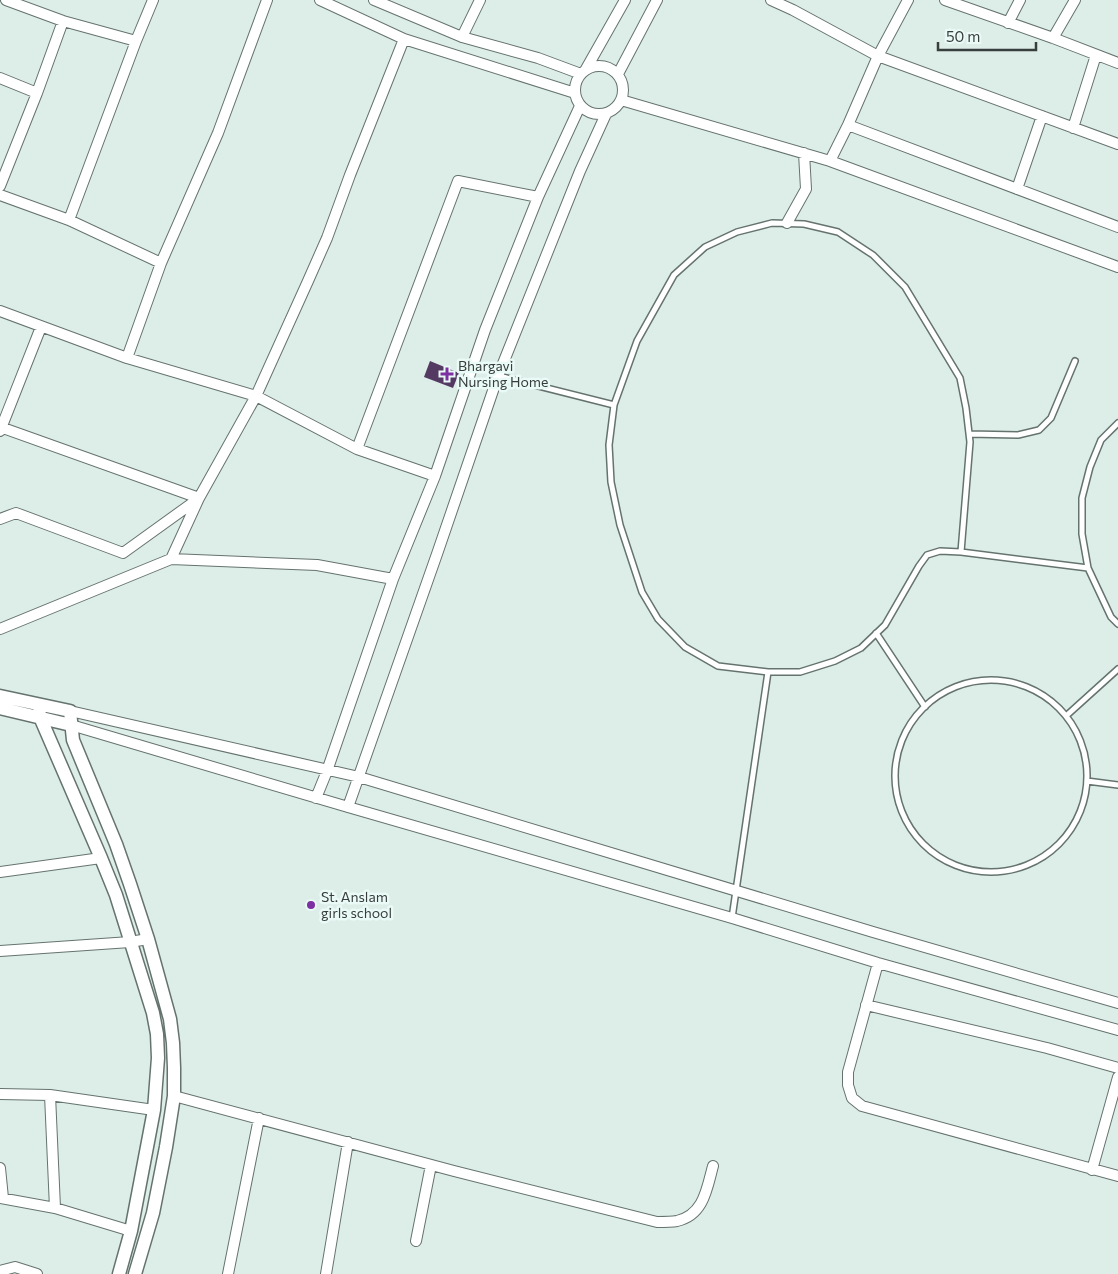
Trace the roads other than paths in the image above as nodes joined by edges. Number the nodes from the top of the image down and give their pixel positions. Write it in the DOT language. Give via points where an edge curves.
graph roads {
  1 [pos="6,0"];
  2 [pos="152,0"];
  3 [pos="267,0"];
  4 [pos="320,0"];
  5 [pos="374,0"];
  6 [pos="480,0"];
  7 [pos="626,0"];
  8 [pos="657,0"];
  9 [pos="770,0"];
  10 [pos="798,0"];
  11 [pos="908,0"];
  12 [pos="945,0"];
  13 [pos="1020,0"];
  14 [pos="1075,0"];
  15 [pos="964,3"];
  16 [pos="793,10"];
  17 [pos="63,21"];
  18 [pos="1008,23"];
  19 [pos="462,37"];
  20 [pos="1053,38"];
  21 [pos="404,39"];
  22 [pos="136,41"];
  23 [pos="1096,55"];
  24 [pos="878,56"];
  25 [pos="1118,63"];
  26 [pos="584,71"];
  27 [pos="618,74"];
  28 [pos="0,78"];
  29 [pos="37,93"];
  30 [pos="575,93"];
  31 [pos="622,100"];
  32 [pos="580,106"];
  33 [pos="606,114"];
  34 [pos="1042,116"];
  35 [pos="848,125"];
  36 [pos="1073,128"];
  37 [pos="1118,144"];
  38 [pos="804,153"];
  39 [pos="830,161"];
  40 [pos="0,186"];
  41 [pos="1017,189"];
  42 [pos="0,195"];
  43 [pos="538,197"];
  44 [pos="69,220"];
  45 [pos="786,223"];
  46 [pos="1118,227"];
  47 [pos="161,263"];
  48 [pos="1118,267"];
  49 [pos="0,311"];
  50 [pos="41,327"];
  51 [pos="127,358"];
  52 [pos="1075,361"];
  53 [pos="498,376"];
  54 [pos="256,396"];
  55 [pos="614,405"];
  56 [pos="1118,423"];
  57 [pos="0,429"];
  58 [pos="969,434"];
  59 [pos="357,449"];
  60 [pos="435,476"];
  61 [pos="199,498"];
  62 [pos="0,519"];
  63 [pos="961,552"];
  64 [pos="171,559"];
  65 [pos="1088,568"];
  66 [pos="394,579"];
  67 [pos="1118,624"];
  68 [pos="0,630"];
  69 [pos="876,633"];
  70 [pos="1118,669"];
  71 [pos="768,672"];
  72 [pos="1,698"];
  73 [pos="925,707"];
  74 [pos="40,711"];
  75 [pos="70,711"];
  76 [pos="1066,716"];
  77 [pos="70,725"];
  78 [pos="327,771"];
  79 [pos="359,777"];
  80 [pos="1087,781"];
  81 [pos="1118,785"];
  82 [pos="316,798"];
  83 [pos="348,808"];
  84 [pos="101,858"];
  85 [pos="0,872"];
  86 [pos="736,891"];
  87 [pos="732,918"];
  88 [pos="148,939"];
  89 [pos="130,942"];
  90 [pos="0,951"];
  91 [pos="878,964"];
  92 [pos="1118,1003"];
  93 [pos="866,1005"];
  94 [pos="1118,1030"];
  95 [pos="1118,1068"];
  96 [pos="1118,1078"];
  97 [pos="0,1094"];
  98 [pos="50,1095"];
  99 [pos="174,1096"];
  100 [pos="154,1110"];
  101 [pos="260,1118"];
  102 [pos="348,1142"];
  103 [pos="431,1165"];
  104 [pos="713,1166"];
  105 [pos="0,1168"];
  106 [pos="1092,1170"];
  107 [pos="1118,1176"];
  108 [pos="1,1198"];
  109 [pos="55,1208"];
  110 [pos="131,1231"];
  111 [pos="416,1240"];
  112 [pos="0,1270"];
  113 [pos="37,1274"];
  114 [pos="119,1274"];
  115 [pos="135,1274"];
  116 [pos="228,1274"];
  117 [pos="326,1274"];
  1 -- 17 [label="street"];
  2 -- 22 [label="street"];
  3 -- 47 [label="street" via="218,133"];
  4 -- 21 [label="street"];
  5 -- 19 [label="street"];
  6 -- 19 [label="street"];
  7 -- 26 [label="street"];
  8 -- 27 [label="street"];
  9 -- 16 [label="street"];
  10 -- 16 [label="street"];
  11 -- 24 [label="street"];
  12 -- 15 [label="street"];
  13 -- 18 [label="street"];
  14 -- 20 [label="street"];
  15 -- 18 [label="street"];
  16 -- 24 [label="street"];
  17 -- 22 [label="street"];
  17 -- 29 [label="street"];
  18 -- 20 [label="street"];
  19 -- 26 [label="street"];
  20 -- 23 [label="street"];
  21 -- 30 [label="street"];
  21 -- 54 [label="street" via="327,238"];
  22 -- 44 [label="street"];
  23 -- 25 [label="street"];
  23 -- 36 [label="street"];
  24 -- 34 [label="street"];
  24 -- 35 [label="street"];
  26 -- 27 [label="street" via="600,66"];
  26 -- 30 [label="street" via="577,79"];
  27 -- 31 [label="street" via="624,87"];
  28 -- 29 [label="street"];
  29 -- 40 [label="street"];
  30 -- 32 [label="street"];
  31 -- 33 [label="street"];
  31 -- 38 [label="street"];
  32 -- 33 [label="street" via="592,114"];
  32 -- 43 [label="street"];
  33 -- 53 [label="street"];
  34 -- 36 [label="street"];
  34 -- 41 [label="street"];
  35 -- 39 [label="street"];
  35 -- 41 [label="street"];
  36 -- 37 [label="street"];
  38 -- 39 [label="street"];
  38 -- 45 [label="street" via="806,189"];
  39 -- 48 [label="street"];
  41 -- 46 [label="street"];
  42 -- 44 [label="street"];
  43 -- 59 [label="street" via="458,181"];
  43 -- 60 [label="street" via="485,330"];
  44 -- 47 [label="street"];
  45 -- 55 [label="lane" via="772,223 737,232 705,247 674,275 637,341"];
  45 -- 58 [label="lane" via="838,232 873,256 905,287 960,378"];
  47 -- 51 [label="street"];
  49 -- 50 [label="street"];
  50 -- 51 [label="street"];
  50 -- 57 [label="street"];
  51 -- 54 [label="street"];
  52 -- 58 [label="lane" via="1051,418 1039,430 1018,435"];
  53 -- 55 [label="lane"];
  53 -- 79 [label="street"];
  54 -- 59 [label="street"];
  54 -- 61 [label="street"];
  55 -- 71 [label="lane" via="611,482 620,525 642,592 658,619 685,647 718,666"];
  56 -- 65 [label="lane" via="1101,440 1082,498 1082,534"];
  57 -- 61 [label="street"];
  58 -- 63 [label="lane"];
  59 -- 60 [label="street"];
  60 -- 66 [label="street"];
  61 -- 62 [label="street" via="123,553 16,512"];
  61 -- 64 [label="street"];
  63 -- 65 [label="lane"];
  63 -- 69 [label="lane" via="940,551 927,555 885,625"];
  64 -- 66 [label="street" via="317,565"];
  64 -- 68 [label="street"];
  65 -- 67 [label="lane" via="1111,617"];
  66 -- 78 [label="street"];
  69 -- 71 [label="lane" via="861,648 835,661 800,672"];
  69 -- 73 [label="lane"];
  70 -- 76 [label="lane"];
  71 -- 86 [label="lane"];
  72 -- 74 [label="street"];
  73 -- 76 [label="lane" via="962,685 990,680 1032,689"];
  73 -- 80 [label="lane" via="908,730 897,756 898,799 917,837 951,863 993,872 1014,869 1047,854 1072,828 1082,809"];
  74 -- 75 [label="street"];
  74 -- 77 [label="street"];
  74 -- 84 [label="street"];
  75 -- 77 [label="street"];
  75 -- 78 [label="street"];
  76 -- 80 [label="lane" via="1085,753"];
  77 -- 82 [label="street"];
  77 -- 88 [label="street"];
  78 -- 79 [label="street"];
  78 -- 82 [label="street"];
  79 -- 83 [label="street"];
  79 -- 86 [label="street"];
  80 -- 81 [label="lane"];
  82 -- 83 [label="street"];
  83 -- 87 [label="street"];
  84 -- 85 [label="street"];
  84 -- 89 [label="street"];
  86 -- 87 [label="lane"];
  86 -- 92 [label="street"];
  87 -- 91 [label="street"];
  88 -- 89 [label="street"];
  88 -- 99 [label="street" via="170,1019"];
  89 -- 90 [label="street"];
  89 -- 100 [label="street" via="157,1034"];
  91 -- 93 [label="street"];
  91 -- 94 [label="street"];
  93 -- 95 [label="street"];
  93 -- 106 [label="street" via="848,1072 852,1098 862,1106"];
  96 -- 106 [label="street"];
  97 -- 98 [label="street"];
  98 -- 100 [label="street"];
  98 -- 109 [label="street"];
  99 -- 101 [label="street"];
  99 -- 115 [label="street" via="153,1213"];
  100 -- 110 [label="street"];
  101 -- 102 [label="street"];
  101 -- 116 [label="street"];
  102 -- 103 [label="street"];
  102 -- 117 [label="street"];
  103 -- 104 [label="street" via="657,1222 688,1217 698,1208 705,1196"];
  103 -- 111 [label="street"];
  105 -- 108 [label="street"];
  106 -- 107 [label="street"];
  108 -- 109 [label="street"];
  109 -- 110 [label="street"];
  110 -- 114 [label="street"];
  112 -- 113 [label="street" via="15,1267"];
}
